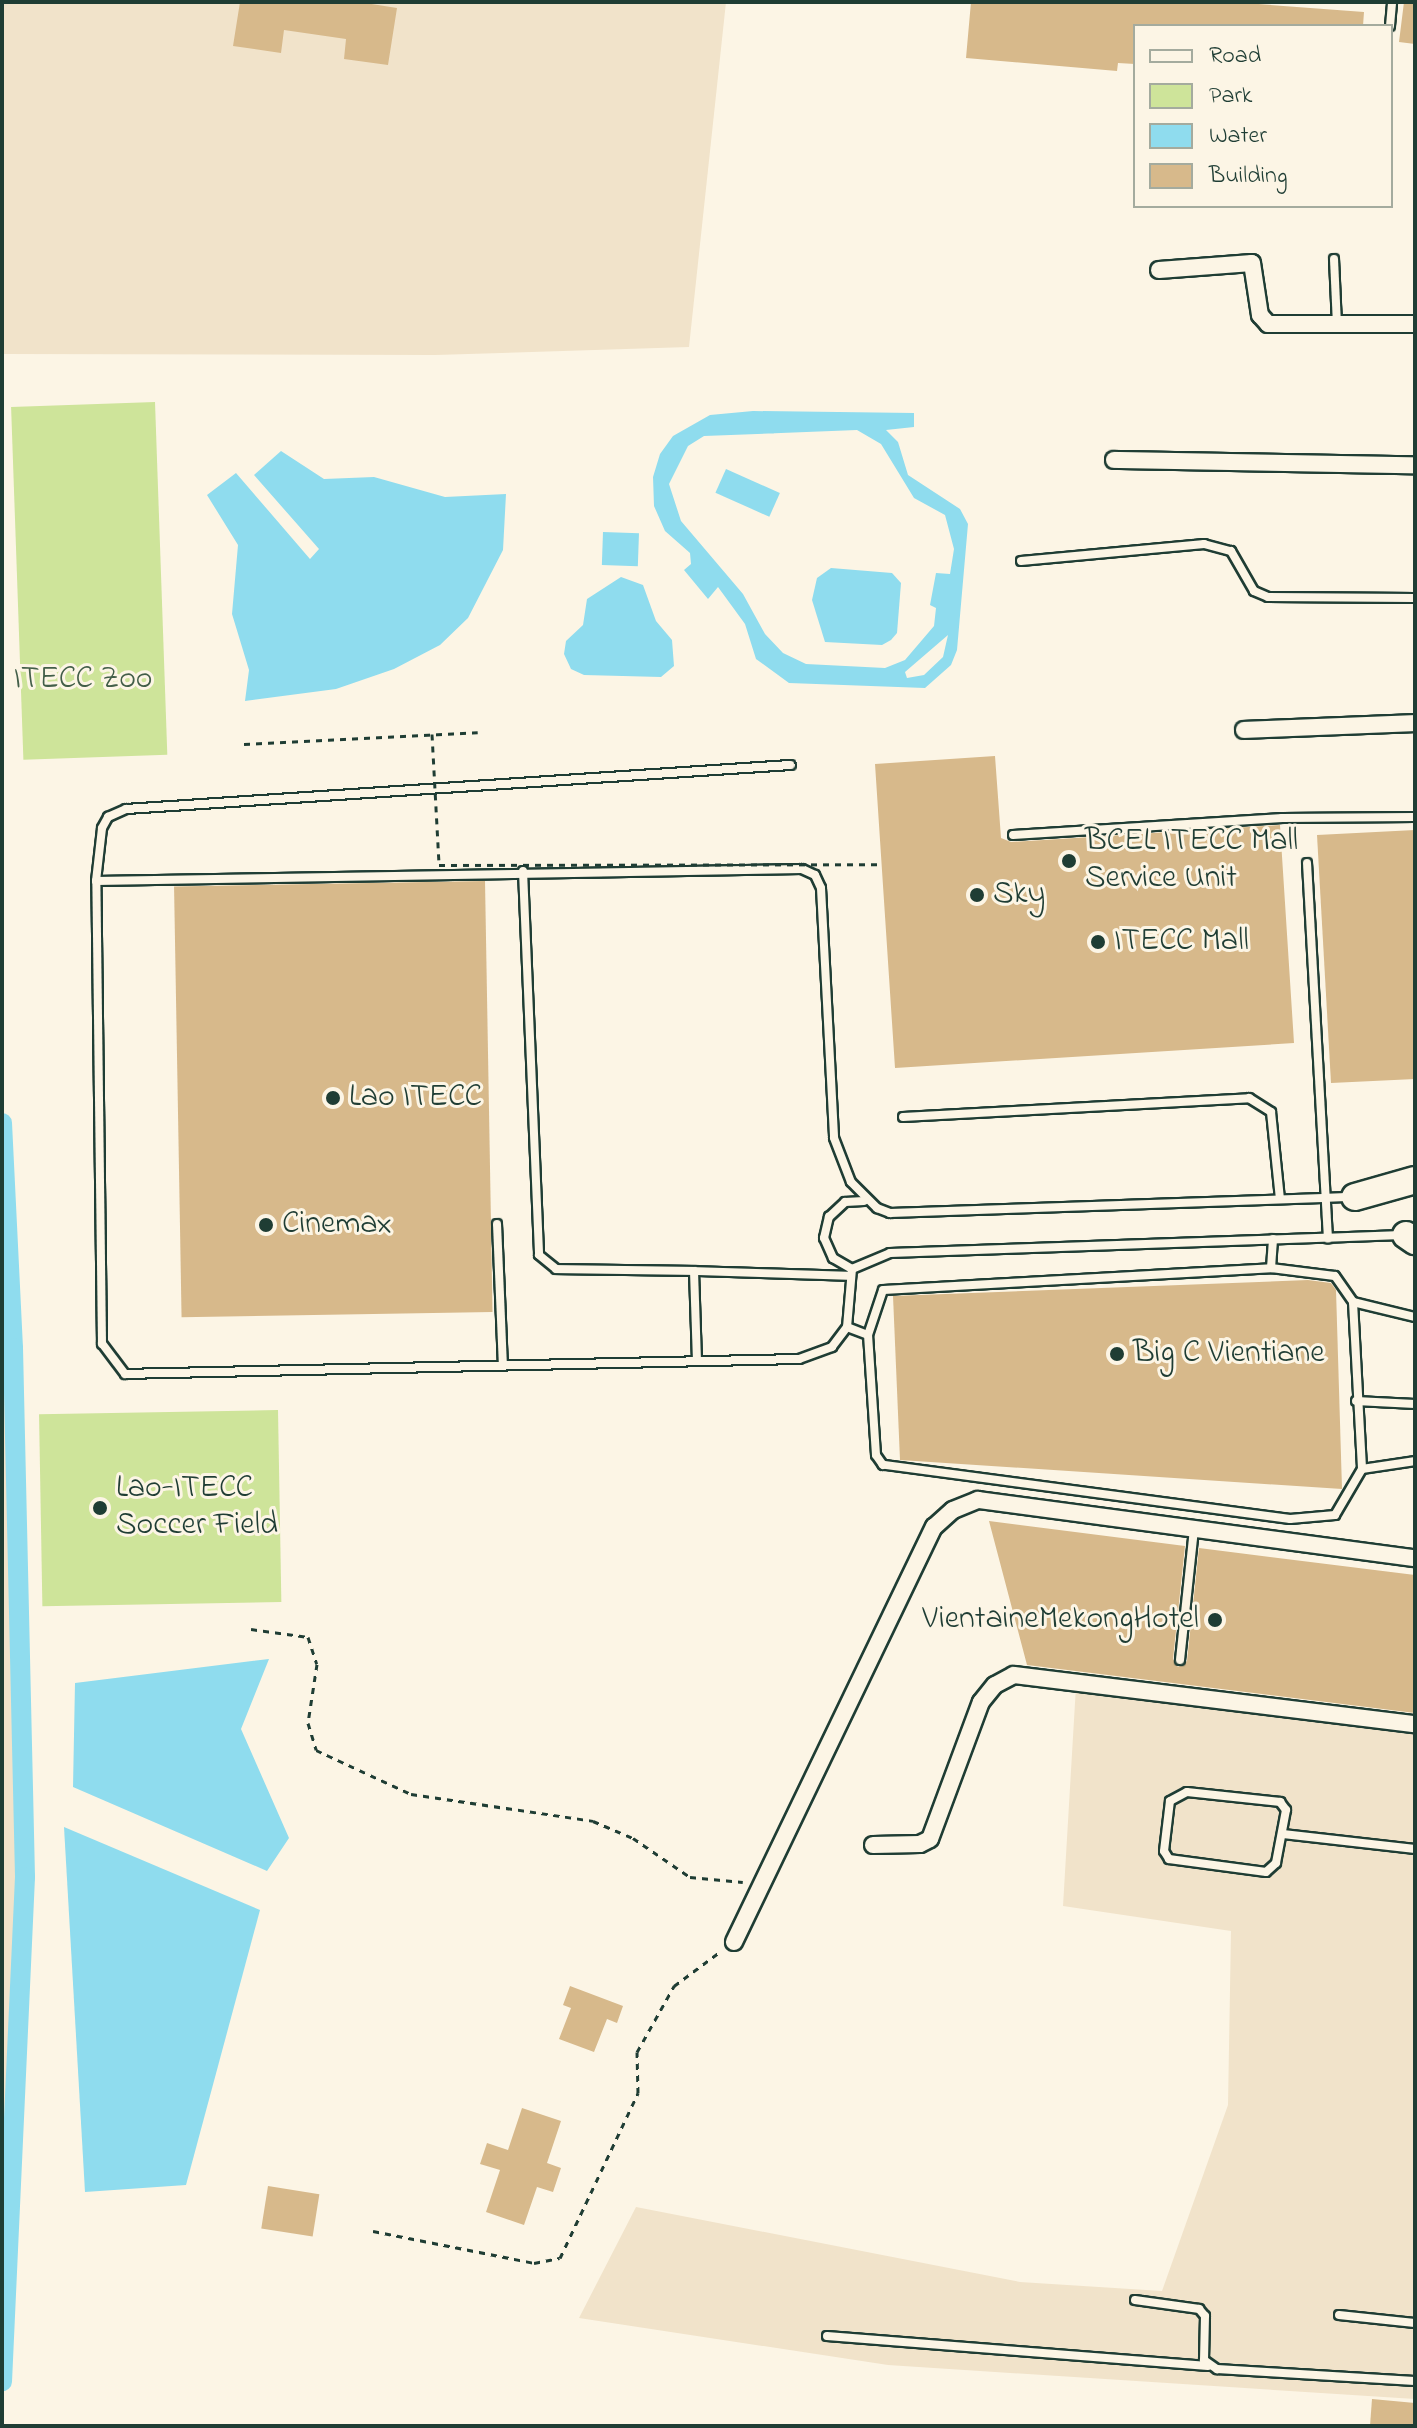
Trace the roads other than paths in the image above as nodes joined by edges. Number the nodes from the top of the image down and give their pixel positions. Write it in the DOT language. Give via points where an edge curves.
graph roads {
  1 [pos="1392,2"];
  2 [pos="1390,24"];
  3 [pos="1334,259"];
  4 [pos="1159,270"];
  5 [pos="1337,324"];
  6 [pos="1415,324"];
  7 [pos="1114,460"];
  8 [pos="1415,465"];
  9 [pos="1021,561"];
  10 [pos="1415,598"];
  11 [pos="1415,723"];
  12 [pos="1244,730"];
  13 [pos="791,765"];
  14 [pos="1415,817"];
  15 [pos="1013,835"];
  16 [pos="1307,863"];
  17 [pos="523,871"];
  18 [pos="96,881"];
  19 [pos="903,1117"];
  20 [pos="1415,1180"];
  21 [pos="1415,1194"];
  22 [pos="1327,1197"];
  23 [pos="1355,1197"];
  24 [pos="1280,1199"];
  25 [pos="864,1201"];
  26 [pos="497,1224"];
  27 [pos="1412,1237"];
  28 [pos="1328,1238"];
  29 [pos="1273,1239"];
  30 [pos="1271,1268"];
  31 [pos="694,1271"];
  32 [pos="852,1272"];
  33 [pos="1353,1302"];
  34 [pos="1415,1317"];
  35 [pos="847,1327"];
  36 [pos="868,1335"];
  37 [pos="697,1361"];
  38 [pos="503,1365"];
  39 [pos="1356,1401"];
  40 [pos="1415,1404"];
  41 [pos="1415,1461"];
  42 [pos="1362,1469"];
  43 [pos="1290,1519"];
  44 [pos="1194,1529"];
  45 [pos="1286,1541"];
  46 [pos="1415,1558"];
  47 [pos="1180,1660"];
  48 [pos="1415,1724"];
  49 [pos="1283,1834"];
  50 [pos="873,1845"];
  51 [pos="1415,1849"];
  52 [pos="734,1942"];
  53 [pos="1135,2300"];
  54 [pos="1339,2315"];
  55 [pos="1415,2323"];
  56 [pos="827,2336"];
  57 [pos="1208,2366"];
  58 [pos="1415,2381"];
  1 -- 2 [label="lane"];
  3 -- 5 [label="lane"];
  4 -- 5 [label="street" via="1252,263 1264,321"];
  5 -- 6 [label="street"];
  7 -- 8 [label="street"];
  9 -- 10 [label="lane" via="1204,544 1231,551 1254,591 1268,597"];
  11 -- 12 [label="street"];
  13 -- 18 [label="lane" via="126,809 108,817 102,828"];
  14 -- 15 [label="lane" via="1282,818"];
  16 -- 22 [label="lane"];
  17 -- 18 [label="lane"];
  17 -- 25 [label="lane" via="762,868 802,869 815,875 821,888 834,1138"];
  17 -- 31 [label="lane" via="539,1255 556,1269"];
  18 -- 38 [label="lane" via="102,1344 125,1374"];
  19 -- 24 [label="lane" via="1249,1098 1271,1112"];
  20 -- 23 [label="main road"];
  21 -- 23 [label="lane"];
  22 -- 23 [label="lane"];
  22 -- 24 [label="lane"];
  22 -- 28 [label="lane"];
  24 -- 25 [label="lane" via="890,1213"];
  25 -- 32 [label="lane" via="845,1202 829,1217 824,1238 833,1258"];
  26 -- 38 [label="lane"];
  27 -- 28 [label="lane"];
  28 -- 29 [label="lane"];
  29 -- 30 [label="lane"];
  29 -- 32 [label="lane" via="890,1253"];
  30 -- 33 [label="lane" via="1335,1276"];
  30 -- 36 [label="lane" via="883,1290"];
  31 -- 32 [label="lane"];
  31 -- 37 [label="lane"];
  32 -- 35 [label="lane"];
  33 -- 34 [label="lane"];
  33 -- 39 [label="lane"];
  35 -- 36 [label="lane"];
  35 -- 37 [label="lane" via="832,1347 799,1359"];
  36 -- 43 [label="lane" via="876,1455 883,1465"];
  37 -- 38 [label="lane"];
  39 -- 40 [label="lane"];
  39 -- 42 [label="lane"];
  41 -- 42 [label="lane"];
  42 -- 43 [label="lane" via="1335,1515"];
  43 -- 45 [label="lane"];
  44 -- 45 [label="street"];
  44 -- 47 [label="lane"];
  44 -- 52 [label="street" via="978,1500 953,1510 934,1527"];
  45 -- 46 [label="street"];
  48 -- 50 [label="street" via="1014,1675 995,1685 981,1702 930,1839"];
  49 -- 49 [label="lane" via="1286,1810 1280,1802 1187,1792 1170,1801 1164,1851 1179,1862 1266,1872 1280,1855"];
  49 -- 51 [label="lane"];
  53 -- 57 [label="lane" via="1199,2309 1205,2316"];
  54 -- 55 [label="lane"];
  56 -- 57 [label="lane"];
  57 -- 58 [label="lane"];
}
